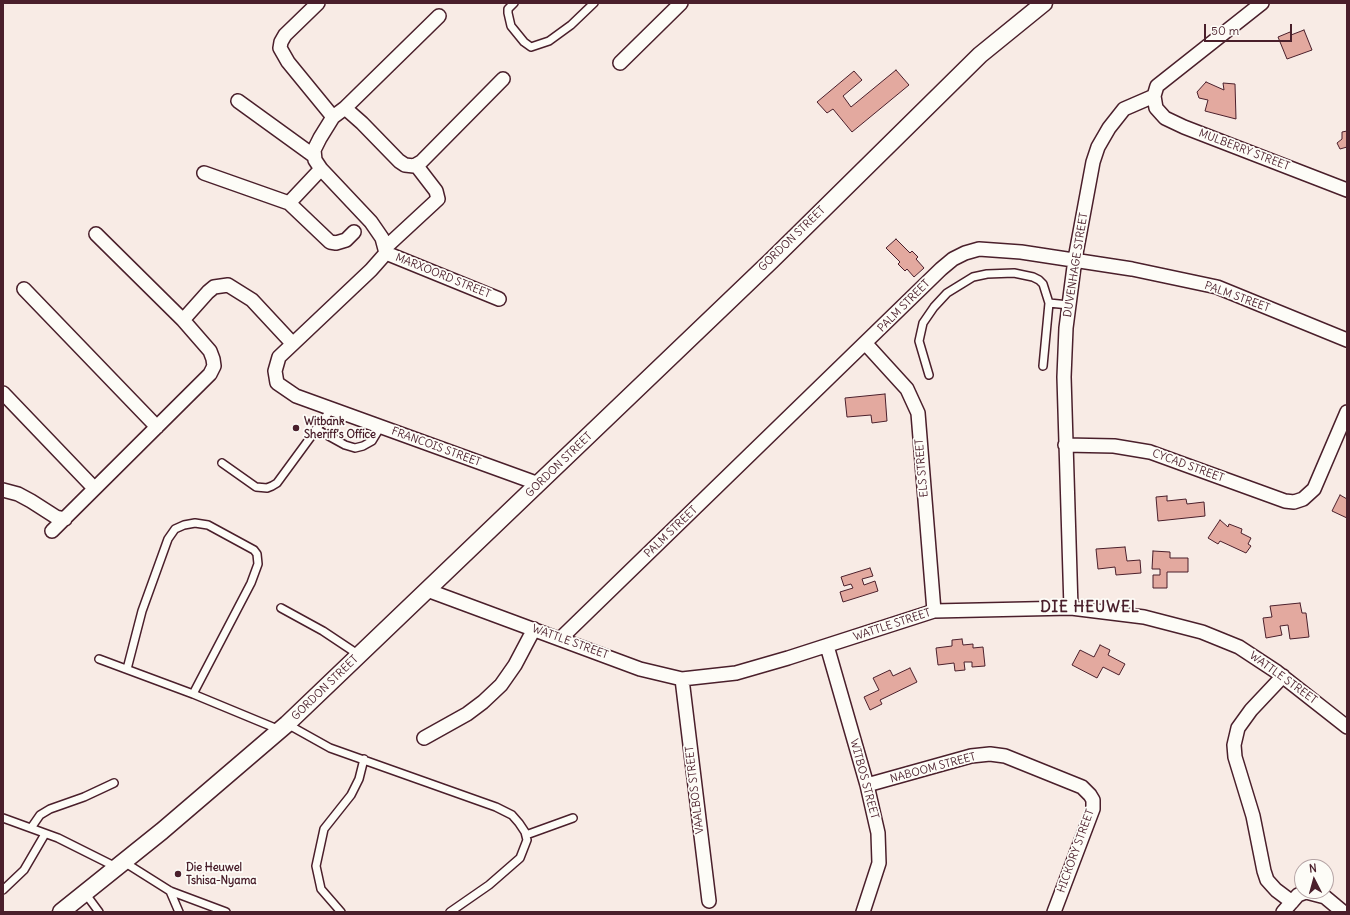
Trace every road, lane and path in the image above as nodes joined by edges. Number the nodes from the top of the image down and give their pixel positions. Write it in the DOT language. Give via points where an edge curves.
graph roads {
  1 [pos="318,3"];
  2 [pos="514,3"];
  3 [pos="594,3"];
  4 [pos="681,3"];
  5 [pos="1044,3"];
  6 [pos="1262,3"];
  7 [pos="439,16"];
  8 [pos="620,63"];
  9 [pos="503,79"];
  10 [pos="1154,96"];
  11 [pos="238,101"];
  12 [pos="345,108"];
  13 [pos="333,117"];
  14 [pos="314,156"];
  15 [pos="416,165"];
  16 [pos="321,169"];
  17 [pos="204,173"];
  18 [pos="1347,190"];
  19 [pos="289,203"];
  20 [pos="354,232"];
  21 [pos="96,234"];
  22 [pos="386,250"];
  23 [pos="1075,259"];
  24 [pos="24,289"];
  25 [pos="499,299"];
  26 [pos="1050,303"];
  27 [pos="1069,305"];
  28 [pos="183,320"];
  29 [pos="1347,340"];
  30 [pos="292,343"];
  31 [pos="866,344"];
  32 [pos="1043,366"];
  33 [pos="929,375"];
  34 [pos="3,393"];
  35 [pos="332,408"];
  36 [pos="1347,412"];
  37 [pos="381,426"];
  38 [pos="157,427"];
  39 [pos="316,429"];
  40 [pos="1065,444"];
  41 [pos="222,463"];
  42 [pos="539,484"];
  43 [pos="94,488"];
  44 [pos="3,490"];
  45 [pos="65,519"];
  46 [pos="52,531"];
  47 [pos="427,590"];
  48 [pos="281,608"];
  49 [pos="1071,608"];
  50 [pos="934,611"];
  51 [pos="534,629"];
  52 [pos="560,639"];
  53 [pos="827,646"];
  54 [pos="359,655"];
  55 [pos="99,659"];
  56 [pos="127,670"];
  57 [pos="1282,676"];
  58 [pos="682,679"];
  59 [pos="192,694"];
  60 [pos="283,727"];
  61 [pos="1347,727"];
  62 [pos="424,738"];
  63 [pos="364,759"];
  64 [pos="114,783"];
  65 [pos="867,785"];
  66 [pos="1088,791"];
  67 [pos="3,818"];
  68 [pos="573,818"];
  69 [pos="31,828"];
  70 [pos="45,834"];
  71 [pos="526,835"];
  72 [pos="120,864"];
  73 [pos="3,890"];
  74 [pos="170,891"];
  75 [pos="85,892"];
  76 [pos="708,900"];
  77 [pos="1292,902"];
  78 [pos="453,911"];
  79 [pos="61,912"];
  80 [pos="99,912"];
  81 [pos="179,912"];
  82 [pos="226,912"];
  83 [pos="341,912"];
  84 [pos="863,912"];
  85 [pos="1054,912"];
  86 [pos="1283,912"];
  87 [pos="1343,912"];
  1 -- 13 [label="street" via="285,35 280,48 288,62"];
  2 -- 3 [label="lane" via="508,9 511,26 531,47 549,41 571,26"];
  4 -- 8 [label="street"];
  5 -- 42 [label="street, GORDON STREET" via="980,55"];
  6 -- 10 [label="street" via="1167,77 1157,86"];
  7 -- 12 [label="street"];
  9 -- 15 [label="street"];
  10 -- 18 [label="street, MULBERRY STREET" via="1156,108 1165,118"];
  10 -- 23 [label="street, DUVENHAGE STREET" via="1124,109 1098,147"];
  11 -- 14 [label="street"];
  12 -- 13 [label="street"];
  12 -- 15 [label="street" via="399,161 405,165"];
  13 -- 14 [label="street" via="314,150"];
  14 -- 16 [label="street"];
  15 -- 22 [label="street, FRANCOIS STREET" via="436,191 438,199"];
  16 -- 19 [label="street"];
  16 -- 22 [label="street" via="371,222 382,238"];
  17 -- 19 [label="street"];
  19 -- 20 [label="street" via="330,242 346,240"];
  21 -- 28 [label="street"];
  22 -- 25 [label="street, MARXOORD STREET"];
  22 -- 30 [label="street, FRANCOIS STREET" via="371,270"];
  23 -- 27 [label="street, DUVENHAGE STREET"];
  23 -- 29 [label="street, PALM STREET" via="1217,287"];
  23 -- 31 [label="street, PALM STREET" via="979,249 965,253 953,259 941,270"];
  24 -- 38 [label="street"];
  26 -- 27 [label="lane"];
  26 -- 32 [label="lane"];
  26 -- 33 [label="lane" via="1043,284 1033,277 1014,273 987,274 960,283 934,307 920,330 919,341"];
  27 -- 40 [label="street, DUVENHAGE STREET" via="1064,377"];
  28 -- 30 [label="street" via="214,287 228,285 252,300"];
  28 -- 38 [label="street" via="210,351 214,366 210,374"];
  30 -- 35 [label="street, FRANCOIS STREET" via="279,357 275,366 277,383 296,396"];
  31 -- 50 [label="street, ELS STREET" via="907,388 918,414"];
  31 -- 52 [label="street, PALM STREET"];
  34 -- 43 [label="street"];
  35 -- 37 [label="street, FRANCOIS STREET"];
  35 -- 39 [label="lane"];
  36 -- 40 [label="street, CYCAD STREET" via="1314,489 1298,501 1285,500 1150,452 1114,446"];
  37 -- 39 [label="lane" via="372,441 355,448"];
  37 -- 42 [label="street, FRANCOIS STREET"];
  38 -- 43 [label="street"];
  39 -- 41 [label="lane" via="277,483 267,488 256,487"];
  40 -- 49 [label="street, DUVENHAGE STREET"];
  42 -- 47 [label="street, GORDON STREET"];
  43 -- 45 [label="street"];
  44 -- 45 [label="street" via="18,494 56,517"];
  45 -- 46 [label="street"];
  47 -- 51 [label="street, WATTLE STREET"];
  47 -- 54 [label="street, GORDON STREET"];
  48 -- 54 [label="lane"];
  49 -- 50 [label="street, WATTLE STREET"];
  49 -- 57 [label="street, WATTLE STREET" via="1144,617 1202,632 1239,648"];
  50 -- 53 [label="street, WATTLE STREET"];
  51 -- 52 [label="street, WATTLE STREET"];
  51 -- 62 [label="street" via="501,685 467,714"];
  52 -- 58 [label="street, WATTLE STREET" via="640,669"];
  53 -- 58 [label="street, WATTLE STREET" via="736,672"];
  53 -- 65 [label="street, WITBOS STREET"];
  54 -- 60 [label="street, GORDON STREET"];
  55 -- 56 [label="lane"];
  56 -- 59 [label="lane"];
  56 -- 59 [label="lane" via="142,611 168,539 175,529 184,525 208,525 254,550 258,564 251,583"];
  57 -- 61 [label="street, WATTLE STREET"];
  57 -- 77 [label="street" via="1238,728 1234,745 1267,880"];
  58 -- 76 [label="street, VAALBOS STREET"];
  59 -- 60 [label="lane"];
  60 -- 63 [label="lane" via="330,748"];
  60 -- 72 [label="street, GORDON STREET"];
  63 -- 71 [label="lane" via="496,807 512,815"];
  63 -- 83 [label="lane" via="359,779 351,795 324,829 316,866 321,889"];
  64 -- 69 [label="lane" via="50,809 40,815"];
  65 -- 66 [label="street, NABOOM STREET" via="972,756 990,754 1005,756"];
  65 -- 84 [label="street, WITBOS STREET" via="880,854"];
  66 -- 85 [label="street, HICKORY STREET" via="1093,800 1093,809"];
  67 -- 69 [label="lane"];
  68 -- 71 [label="lane"];
  69 -- 70 [label="lane"];
  70 -- 72 [label="lane"];
  70 -- 73 [label="lane" via="24,870"];
  71 -- 78 [label="lane" via="526,848 520,858"];
  72 -- 74 [label="lane"];
  72 -- 75 [label="street, GORDON STREET"];
  74 -- 81 [label="lane"];
  74 -- 82 [label="lane"];
  75 -- 79 [label="street, GORDON STREET"];
  75 -- 80 [label="lane"];
  77 -- 86 [label="street"];
  77 -- 87 [label="street" via="1298,895 1306,892 1324,897"];
}
